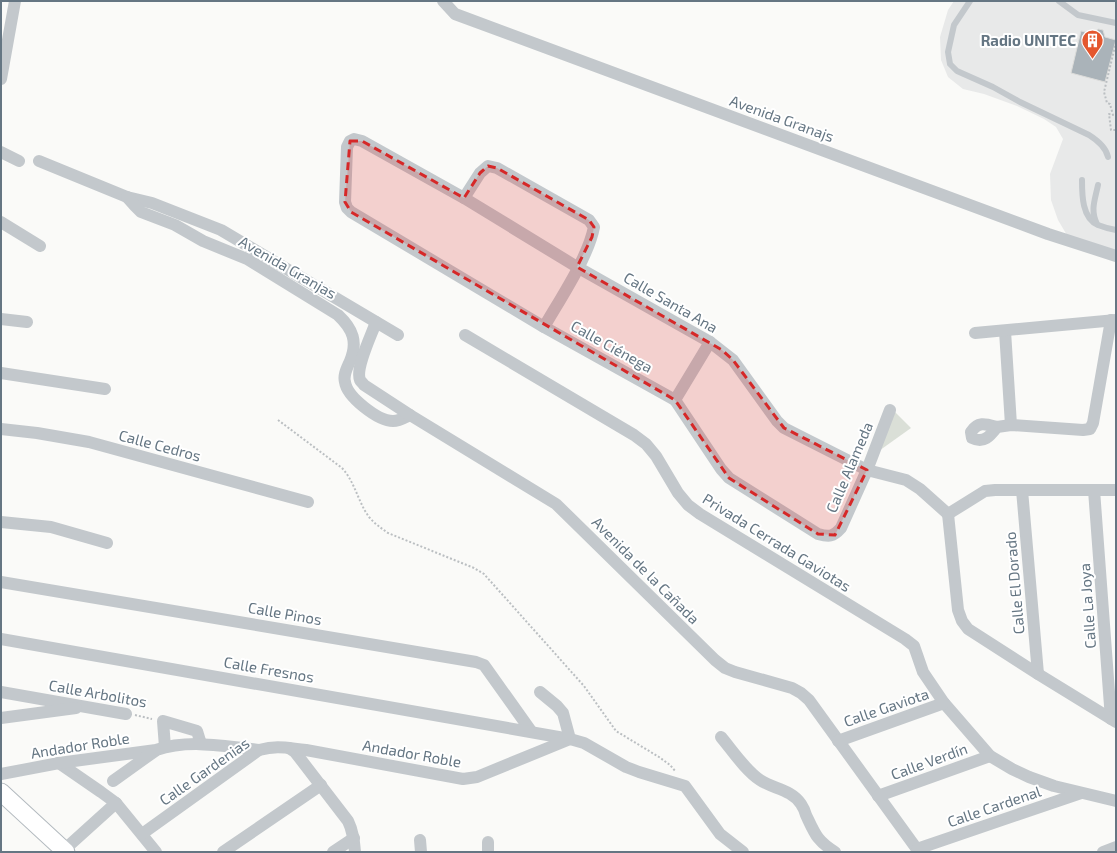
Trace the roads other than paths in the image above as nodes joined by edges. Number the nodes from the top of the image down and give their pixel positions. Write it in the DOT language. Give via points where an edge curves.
graph roads {
  1 [pos="15,1"];
  2 [pos="443,1"];
  3 [pos="970,1"];
  4 [pos="1059,1"];
  5 [pos="1116,23"];
  6 [pos="1,79"];
  7 [pos="1,152"];
  8 [pos="1108,157"];
  9 [pos="19,161"];
  10 [pos="39,161"];
  11 [pos="1082,180"];
  12 [pos="1098,185"];
  13 [pos="127,197"];
  14 [pos="464,198"];
  15 [pos="347,208"];
  16 [pos="1,222"];
  17 [pos="210,225"];
  18 [pos="1098,225"];
  19 [pos="1116,230"];
  20 [pos="203,241"];
  21 [pos="40,246"];
  22 [pos="1116,256"];
  23 [pos="578,267"];
  24 [pos="1,319"];
  25 [pos="1113,320"];
  26 [pos="27,322"];
  27 [pos="376,322"];
  28 [pos="544,327"];
  29 [pos="1005,331"];
  30 [pos="975,333"];
  31 [pos="398,335"];
  32 [pos="465,335"];
  33 [pos="1111,340"];
  34 [pos="710,342"];
  35 [pos="357,357"];
  36 [pos="1,373"];
  37 [pos="105,389"];
  38 [pos="676,400"];
  39 [pos="890,410"];
  40 [pos="410,415"];
  41 [pos="1011,426"];
  42 [pos="997,427"];
  43 [pos="1,428"];
  44 [pos="867,470"];
  45 [pos="1022,490"];
  46 [pos="1094,490"];
  47 [pos="1116,490"];
  48 [pos="308,502"];
  49 [pos="948,514"];
  50 [pos="1,522"];
  51 [pos="835,535"];
  52 [pos="107,543"];
  53 [pos="1,582"];
  54 [pos="1,639"];
  55 [pos="1038,674"];
  56 [pos="1,692"];
  57 [pos="540,692"];
  58 [pos="944,703"];
  59 [pos="89,707"];
  60 [pos="126,714"];
  61 [pos="1,718"];
  62 [pos="1114,720"];
  63 [pos="531,731"];
  64 [pos="720,737"];
  65 [pos="570,739"];
  66 [pos="838,740"];
  67 [pos="201,744"];
  68 [pos="160,748"];
  69 [pos="289,748"];
  70 [pos="259,750"];
  71 [pos="990,756"];
  72 [pos="59,763"];
  73 [pos="1,774"];
  74 [pos="113,781"];
  75 [pos="321,785"];
  76 [pos="1,792"];
  77 [pos="1081,793"];
  78 [pos="878,796"];
  79 [pos="1116,801"];
  80 [pos="116,803"];
  81 [pos="142,834"];
  82 [pos="354,838"];
  83 [pos="420,840"];
  84 [pos="1116,847"];
  85 [pos="65,851"];
  86 [pos="918,851"];
  87 [pos="156,852"];
  88 [pos="223,852"];
  89 [pos="333,852"];
  90 [pos="355,852"];
  91 [pos="421,852"];
  92 [pos="743,852"];
  93 [pos="836,852"];
  94 [pos="1103,852"];
  1 -- 6 [label="street"];
  2 -- 22 [label="street, Avenida Granajs" via="455,14 1048,234"];
  3 -- 8 [label="lane" via="954,25 948,52 950,64 957,72 1089,135 1103,146"];
  4 -- 5 [label="lane" via="1078,15"];
  7 -- 9 [label="street"];
  10 -- 13 [label="street, Avenida Granjas"];
  11 -- 18 [label="lane" via="1087,213"];
  12 -- 18 [label="lane" via="1093,208 1093,216"];
  13 -- 17 [label="street, Avenida Granjas" via="152,203"];
  13 -- 20 [label="street, Avenida Granjas" via="141,212 174,225"];
  14 -- 15 [label="street, Calle Santa Ana" via="362,141 354,139 348,147 345,202"];
  14 -- 23 [label="street, Calle Santa Ana"];
  14 -- 23 [label="street" via="480,172 488,166 497,168 589,220 594,227 592,237"];
  15 -- 28 [label="street, Calle Ciénega"];
  16 -- 21 [label="street"];
  17 -- 20 [label="street"];
  17 -- 27 [label="street, Avenida Granjas"];
  18 -- 19 [label="lane"];
  20 -- 35 [label="street, Avenida Granjas" via="247,259 338,315 347,323 353,334"];
  23 -- 28 [label="street"];
  23 -- 34 [label="street, Calle Santa Ana"];
  24 -- 26 [label="street"];
  25 -- 29 [label="street"];
  25 -- 33 [label="street"];
  27 -- 31 [label="street, Avenida Granjas"];
  27 -- 35 [label="street, Avenida de la Cañada"];
  28 -- 38 [label="street, Calle Ciénega"];
  29 -- 30 [label="street"];
  29 -- 41 [label="street"];
  32 -- 58 [label="street, Privada Cerrada Gaviotas" via="634,435 656,456 688,505 905,639 914,646 923,672"];
  33 -- 41 [label="street" via="1094,424 1090,429"];
  34 -- 38 [label="street"];
  34 -- 44 [label="street, Calle Santa Ana" via="733,360 784,428"];
  35 -- 40 [label="street, Avenida de la Cañada" via="360,380 364,385"];
  35 -- 40 [label="street, Avenida Granjas" via="345,371 344,381 354,398 383,419 402,420"];
  36 -- 37 [label="street"];
  38 -- 51 [label="street, Calle Ciénega" via="729,478 818,534 826,537"];
  39 -- 44 [label="street, Calle Alameda"];
  40 -- 66 [label="street, Avenida de la Cañada" via="556,504 714,660 735,672 802,692"];
  41 -- 42 [label="street"];
  43 -- 48 [label="street, Calle Cedros" via="89,442"];
  44 -- 49 [label="street, Calle Santa Ana" via="906,480 920,488"];
  44 -- 51 [label="street, Calle Alameda"];
  45 -- 46 [label="street"];
  45 -- 49 [label="street" via="985,491"];
  45 -- 55 [label="street, Calle El Dorado"];
  46 -- 47 [label="street"];
  46 -- 62 [label="street, Calle La Joya"];
  49 -- 55 [label="street" via="958,610 962,621 978,636"];
  50 -- 52 [label="street" via="52,527"];
  53 -- 63 [label="street, Calle Pinos" via="476,662 484,666"];
  54 -- 63 [label="street, Calle Fresnos"];
  55 -- 62 [label="street"];
  56 -- 59 [label="street, Calle Arbolitos"];
  57 -- 65 [label="street" via="563,713"];
  58 -- 66 [label="street, Calle Gaviota"];
  58 -- 71 [label="street, Privada Cerrada Gaviotas"];
  59 -- 60 [label="street, Calle Arbolitos"];
  59 -- 61 [label="street"];
  63 -- 65 [label="street, Calle Fresnos"];
  64 -- 93 [label="street" via="753,774 795,797 801,804 815,835 824,845"];
  65 -- 69 [label="street, Andador Roble" via="477,777 463,779"];
  65 -- 92 [label="street, Calle Fresnos" via="584,743 626,767 685,786 720,834"];
  66 -- 78 [label="street, Avenida de la Cañada"];
  67 -- 68 [label="street, Andador Roble"];
  67 -- 68 [label="street, Calle Arbolitos" via="197,731 163,721"];
  67 -- 70 [label="street, Andador Roble"];
  68 -- 72 [label="street, Andador Roble"];
  68 -- 74 [label="street"];
  69 -- 70 [label="street, Calle Gardenias" via="276,746"];
  69 -- 75 [label="street"];
  70 -- 81 [label="street, Calle Gardenias"];
  71 -- 77 [label="street, Privada Cerrada Gaviotas" via="1029,777"];
  71 -- 78 [label="street, Calle Verdín"];
  72 -- 73 [label="street, Andador Roble"];
  72 -- 80 [label="street"];
  75 -- 82 [label="street" via="348,821"];
  75 -- 88 [label="street"];
  76 -- 85 [label="street"];
  77 -- 79 [label="street, Privada Cerrada Gaviotas"];
  77 -- 86 [label="street, Calle Cardenal"];
  78 -- 86 [label="street, Avenida de la Cañada"];
  80 -- 81 [label="street"];
  80 -- 85 [label="street"];
  81 -- 87 [label="street"];
  82 -- 89 [label="street"];
  82 -- 90 [label="street"];
  83 -- 91 [label="street"];
  84 -- 94 [label="street"];
}
